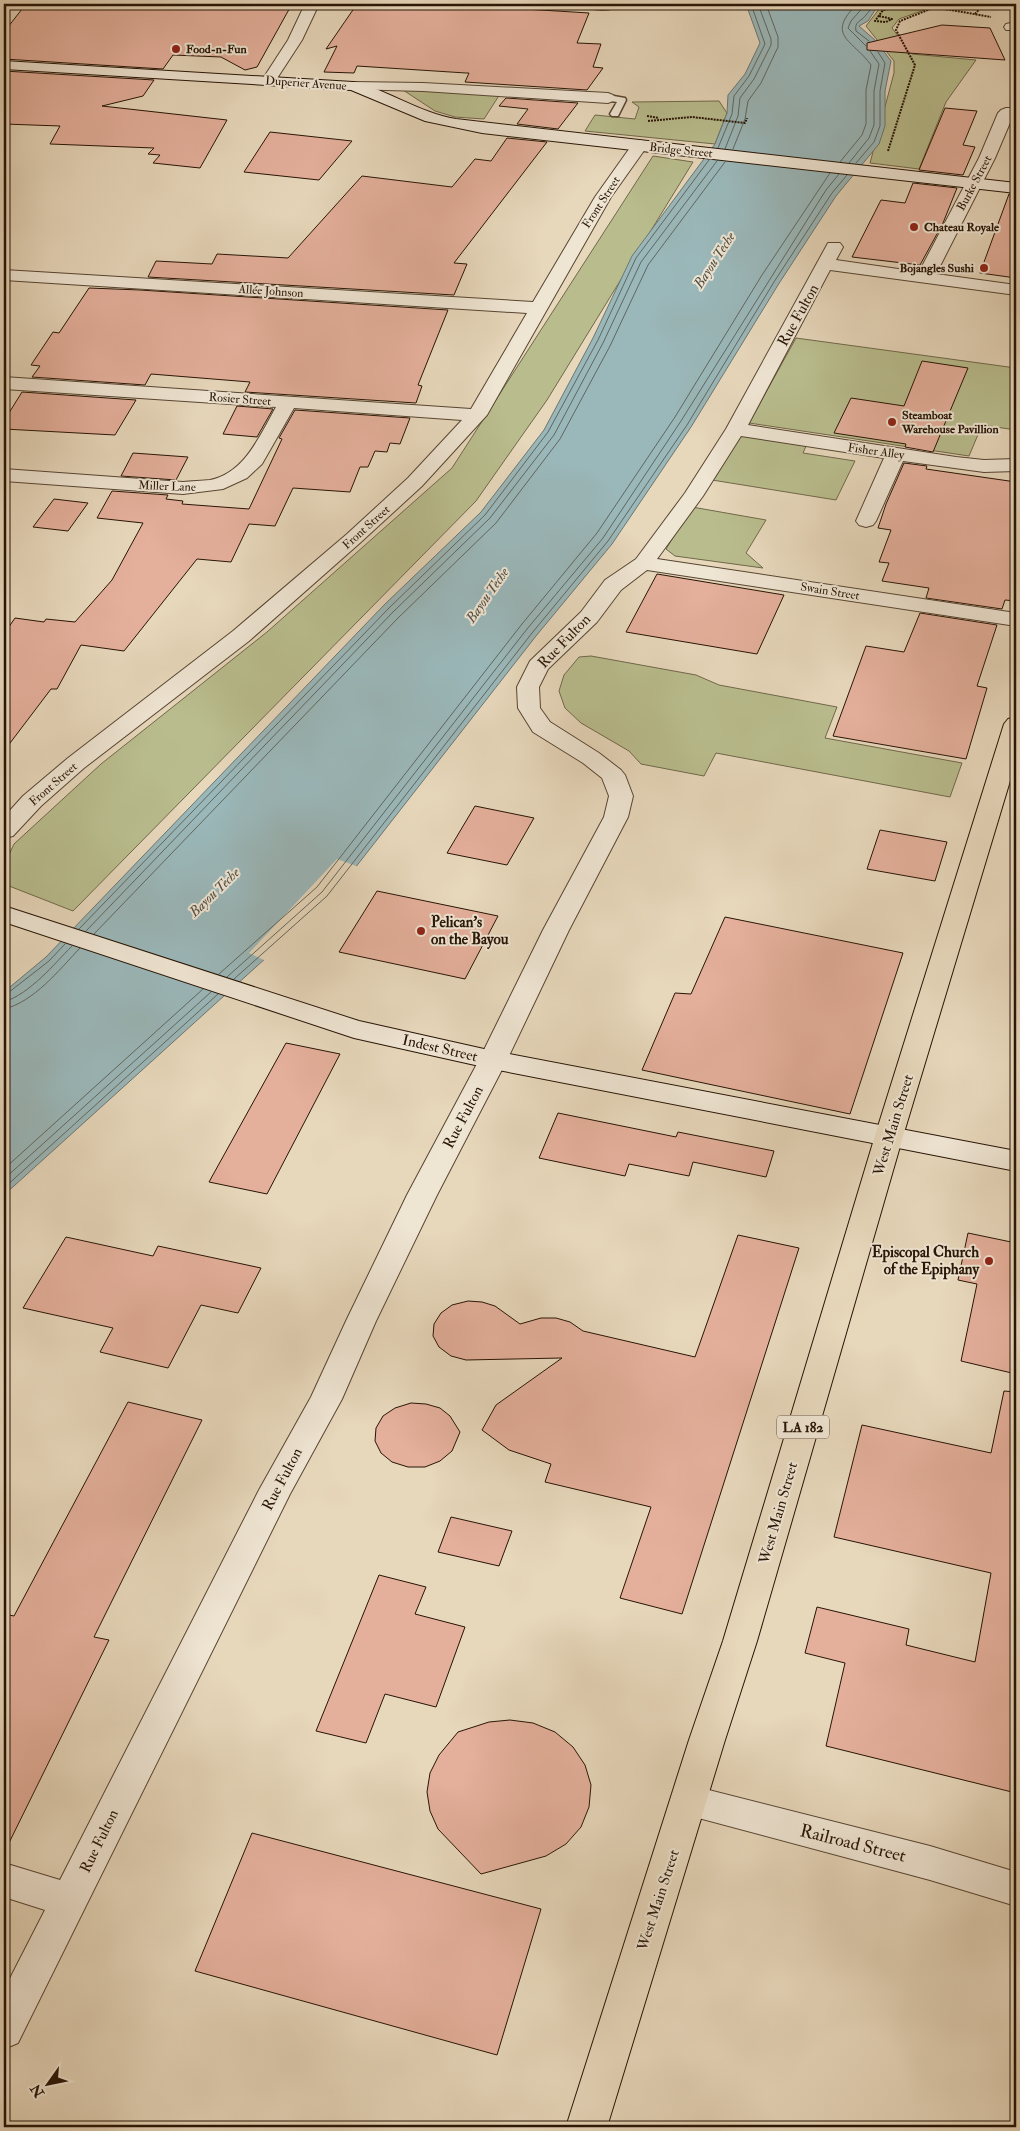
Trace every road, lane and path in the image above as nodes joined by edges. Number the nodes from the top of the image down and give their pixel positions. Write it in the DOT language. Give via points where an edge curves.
graph roads {
  1 [pos="312,4"];
  2 [pos="590,4"];
  3 [pos="980,4"];
  4 [pos="612,5"];
  5 [pos="933,8"];
  6 [pos="975,15"];
  7 [pos="879,16"];
  8 [pos="991,18"];
  9 [pos="892,19"];
  10 [pos="900,21"];
  11 [pos="4,65"];
  12 [pos="269,80"];
  13 [pos="353,86"];
  14 [pos="608,98"];
  15 [pos="1011,113"];
  16 [pos="616,114"];
  17 [pos="647,116"];
  18 [pos="747,118"];
  19 [pos="663,119"];
  20 [pos="642,122"];
  21 [pos="640,145"];
  22 [pos="894,174"];
  23 [pos="974,183"];
  24 [pos="1016,188"];
  25 [pos="4,275"];
  26 [pos="926,278"];
  27 [pos="1016,290"];
  28 [pos="538,308"];
  29 [pos="4,383"];
  30 [pos="288,402"];
  31 [pos="477,415"];
  32 [pos="736,429"];
  33 [pos="896,454"];
  34 [pos="1016,465"];
  35 [pos="4,475"];
  36 [pos="866,522"];
  37 [pos="643,562"];
  38 [pos="1016,620"];
  39 [pos="1016,724"];
  40 [pos="4,831"];
  41 [pos="4,914"];
  42 [pos="493,1060"];
  43 [pos="889,1136"];
  44 [pos="1016,1161"];
  45 [pos="689,1802"];
  46 [pos="4,1880"];
  47 [pos="1016,1889"];
  48 [pos="70,1900"];
  49 [pos="4,2030"];
  50 [pos="586,2127"];
  1 -- 12 [label="street" via="295,40"];
  2 -- 4 [label="street"];
  3 -- 6 [label="path" via="982,6"];
  5 -- 6 [label="path"];
  5 -- 7 [label="path" via="890,8"];
  5 -- 10 [label="path"];
  6 -- 8 [label="path"];
  7 -- 9 [label="path"];
  7 -- 9 [label="path" via="875,20 886,23"];
  9 -- 10 [label="path"];
  10 -- 22 [label="path" via="896,30 915,64 886,156 901,168"];
  11 -- 12 [label="street, Duperier Avenue"];
  12 -- 13 [label="street, Duperier Avenue"];
  13 -- 14 [label="street, Duperier Avenue"];
  13 -- 21 [label="street, Bridge Street" via="439,120 482,128"];
  14 -- 16 [label="lane" via="622,100"];
  15 -- 23 [label="street, Burke Street"];
  17 -- 19 [label="path"];
  18 -- 19 [label="path" via="745,123 692,117"];
  19 -- 20 [label="path"];
  21 -- 22 [label="street, Bridge Street"];
  21 -- 28 [label="street, Front Street" via="603,197"];
  22 -- 23 [label="street, Bridge Street"];
  23 -- 24 [label="street, Bridge Street"];
  23 -- 26 [label="street, Burke Street"];
  25 -- 28 [label="street, Allée Johnson"];
  26 -- 27 [label="street"];
  26 -- 32 [label="street, Rue Fulton" via="830,256"];
  28 -- 31 [label="street, Front Street"];
  29 -- 30 [label="street, Rosier Street"];
  30 -- 31 [label="street, Rosier Street"];
  30 -- 35 [label="street, Miller Lane" via="255,460 240,474 216,485 183,488"];
  31 -- 40 [label="street, Front Street" via="414,482 354,538 241,636 76,763 32,801"];
  32 -- 33 [label="street, Fisher Alley"];
  32 -- 37 [label="street, Rue Fulton" via="693,496"];
  33 -- 34 [label="street, Fisher Alley" via="984,466"];
  33 -- 36 [label="street"];
  37 -- 38 [label="street, Swain Street"];
  37 -- 42 [label="street, Rue Fulton" via="613,584 589,617 538,666 528,687 529,708 540,727 613,775 621,796 616,817 556,930"];
  39 -- 43 [label="main road, West Main Street / LA 182"];
  41 -- 42 [label="street, Indest Street" via="354,1029"];
  42 -- 43 [label="street, Indest Street"];
  42 -- 48 [label="street, Rue Fulton" via="422,1194 326,1399 275,1490"];
  43 -- 44 [label="street, Indest Street"];
  43 -- 45 [label="main road, West Main Street / LA 182" via="740,1641"];
  45 -- 47 [label="street, Railroad Street" via="930,1863"];
  45 -- 50 [label="main road, West Main Street / LA 182"];
  46 -- 48 [label="street"];
  48 -- 49 [label="street, Rue Fulton"];
}
